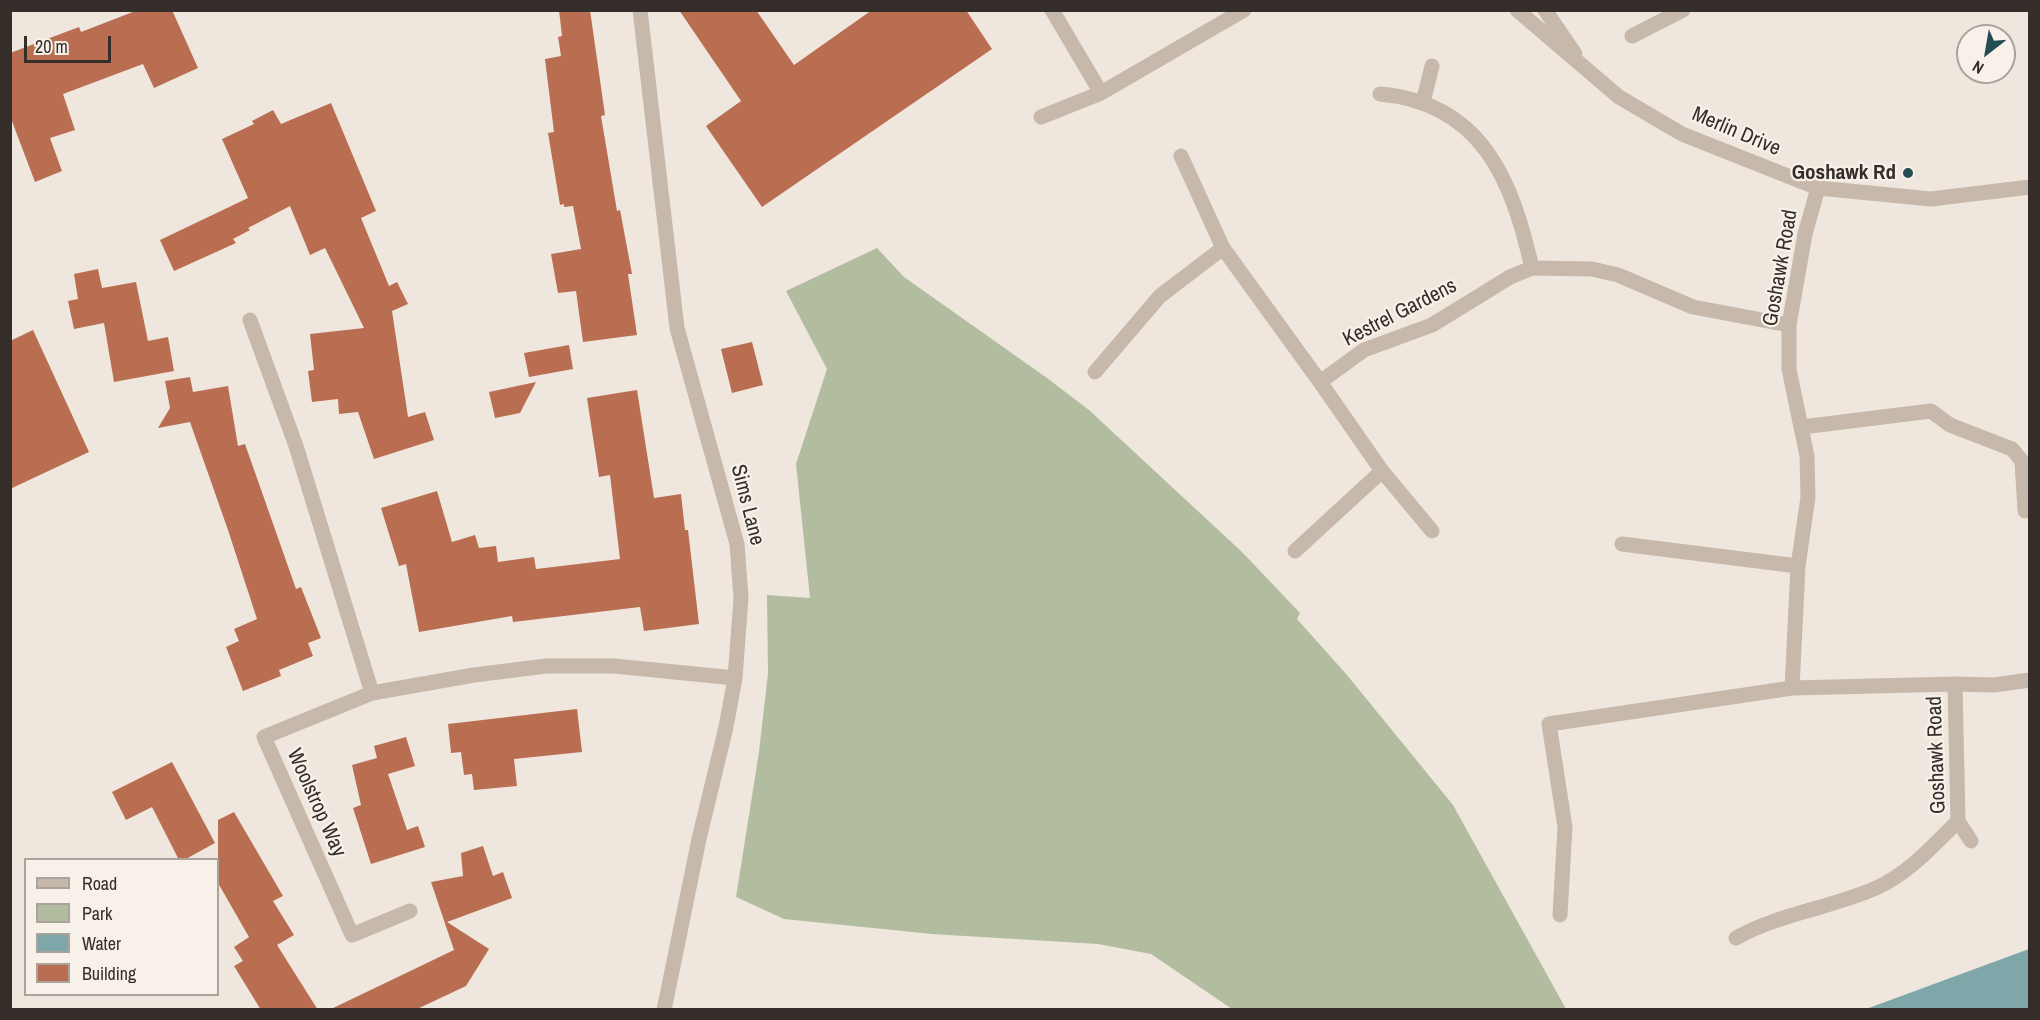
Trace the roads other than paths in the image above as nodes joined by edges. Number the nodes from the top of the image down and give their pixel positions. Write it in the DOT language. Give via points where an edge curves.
graph roads {
  1 [pos="640,10"];
  2 [pos="1052,10"];
  3 [pos="1517,10"];
  4 [pos="1545,10"];
  5 [pos="1683,10"];
  6 [pos="1242,11"];
  7 [pos="1632,36"];
  8 [pos="1432,66"];
  9 [pos="1585,69"];
  10 [pos="1101,93"];
  11 [pos="1380,94"];
  12 [pos="1423,102"];
  13 [pos="1041,117"];
  14 [pos="1181,156"];
  15 [pos="2030,187"];
  16 [pos="1818,189"];
  17 [pos="1222,248"];
  18 [pos="1532,268"];
  19 [pos="250,320"];
  20 [pos="1789,325"];
  21 [pos="1095,372"];
  22 [pos="1320,382"];
  23 [pos="1802,427"];
  24 [pos="1382,471"];
  25 [pos="2025,511"];
  26 [pos="1432,531"];
  27 [pos="1622,544"];
  28 [pos="1295,551"];
  29 [pos="1798,567"];
  30 [pos="735,678"];
  31 [pos="2030,680"];
  32 [pos="1955,684"];
  33 [pos="1792,688"];
  34 [pos="372,693"];
  35 [pos="1958,820"];
  36 [pos="1971,842"];
  37 [pos="410,911"];
  38 [pos="1560,915"];
  39 [pos="1736,938"];
  40 [pos="664,1010"];
  1 -- 30 [label="street, Sims Lane" via="676,328 737,544 741,598"];
  2 -- 10 [label="street"];
  3 -- 9 [label="street, Merlin Drive"];
  4 -- 9 [label="street, Merlin Drive"];
  5 -- 7 [label="street"];
  6 -- 10 [label="street"];
  8 -- 12 [label="street"];
  9 -- 16 [label="street, Merlin Drive" via="1619,97 1682,134"];
  10 -- 13 [label="street"];
  11 -- 12 [label="street"];
  12 -- 18 [label="street" via="1457,121 1481,142 1521,217"];
  14 -- 17 [label="street"];
  15 -- 16 [label="street, Merlin Drive" via="1931,199"];
  16 -- 20 [label="street, Goshawk Road" via="1805,234"];
  17 -- 21 [label="street" via="1160,296"];
  17 -- 22 [label="street"];
  18 -- 20 [label="street, Kestrel Gardens" via="1592,269 1618,275 1693,307"];
  18 -- 22 [label="street, Kestrel Gardens" via="1510,277 1432,325 1364,350"];
  19 -- 34 [label="street" via="296,446"];
  20 -- 23 [label="street, Goshawk Road" via="1789,369"];
  22 -- 24 [label="street"];
  23 -- 25 [label="street" via="1931,411 1950,425 2019,455"];
  23 -- 29 [label="street, Goshawk Road" via="1808,497"];
  24 -- 26 [label="street"];
  24 -- 28 [label="street"];
  27 -- 29 [label="street"];
  29 -- 33 [label="street, Goshawk Road"];
  30 -- 34 [label="street, Woolstrop Way" via="614,666 546,666"];
  30 -- 40 [label="street, Sims Lane"];
  31 -- 32 [label="street" via="1994,685"];
  32 -- 33 [label="street, Goshawk Road"];
  32 -- 35 [label="street, Goshawk Road"];
  33 -- 38 [label="street, Goshawk Road" via="1549,724 1565,827"];
  34 -- 37 [label="street, Woolstrop Way" via="264,738 352,935"];
  35 -- 36 [label="street, Goshawk Road"];
  35 -- 39 [label="street" via="1929,850 1877,888 1807,913 1759,924"];
}
